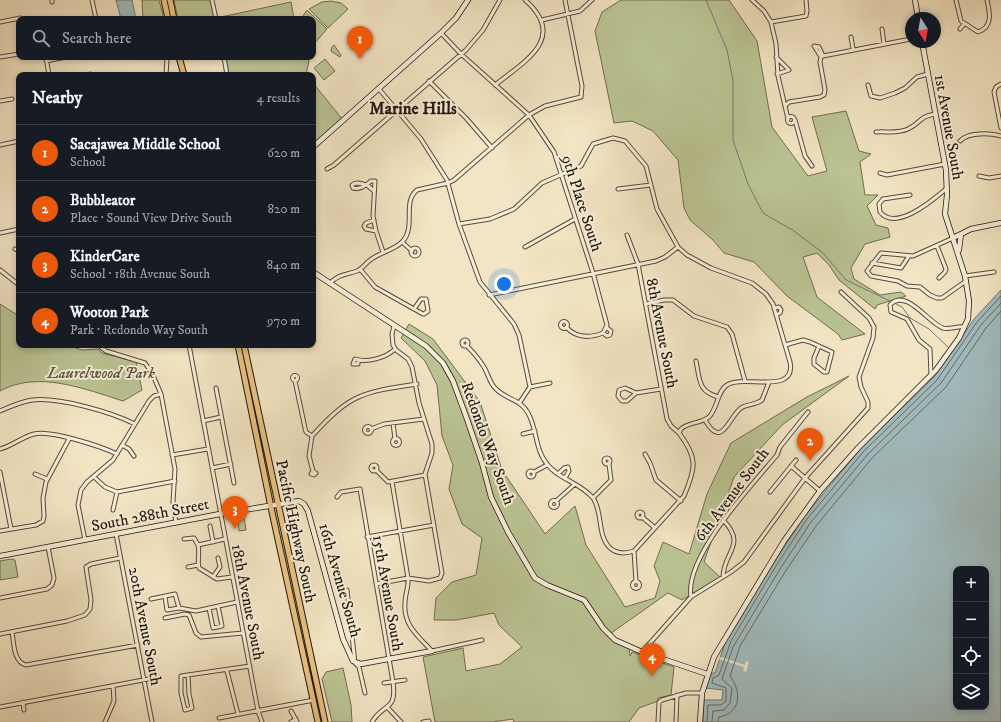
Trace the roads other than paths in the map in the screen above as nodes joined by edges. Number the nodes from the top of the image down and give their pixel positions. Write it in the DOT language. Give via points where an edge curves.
graph roads {
  1 [pos="92,0"];
  2 [pos="164,0"];
  3 [pos="170,0"];
  4 [pos="212,0"];
  5 [pos="468,0"];
  6 [pos="500,0"];
  7 [pos="525,0"];
  8 [pos="565,0"];
  9 [pos="592,0"];
  10 [pos="752,0"];
  11 [pos="806,0"];
  12 [pos="915,0"];
  13 [pos="956,0"];
  14 [pos="987,0"];
  15 [pos="917,12"];
  16 [pos="568,15"];
  17 [pos="95,16"];
  18 [pos="167,16"];
  19 [pos="173,16"];
  20 [pos="215,16"];
  21 [pos="16,19"];
  22 [pos="542,20"];
  23 [pos="0,22"];
  24 [pos="772,22"];
  25 [pos="964,24"];
  26 [pos="882,29"];
  27 [pos="960,29"];
  28 [pos="441,33"];
  29 [pos="851,37"];
  30 [pos="905,40"];
  31 [pos="884,44"];
  32 [pos="923,48"];
  33 [pos="853,49"];
  34 [pos="16,54"];
  35 [pos="461,54"];
  36 [pos="0,57"];
  37 [pos="776,57"];
  38 [pos="46,60"];
  39 [pos="167,60"];
  40 [pos="177,60"];
  41 [pos="180,60"];
  42 [pos="182,60"];
  43 [pos="224,60"];
  44 [pos="48,72"];
  45 [pos="166,72"];
  46 [pos="179,72"];
  47 [pos="184,72"];
  48 [pos="184,72"];
  49 [pos="226,72"];
  50 [pos="777,74"];
  51 [pos="928,74"];
  52 [pos="429,81"];
  53 [pos="1001,84"];
  54 [pos="495,85"];
  55 [pos="868,85"];
  56 [pos="379,89"];
  57 [pos="12,99"];
  58 [pos="0,101"];
  59 [pos="785,106"];
  60 [pos="397,110"];
  61 [pos="788,113"];
  62 [pos="935,114"];
  63 [pos="529,115"];
  64 [pos="792,116"];
  65 [pos="788,119"];
  66 [pos="795,120"];
  67 [pos="792,123"];
  68 [pos="798,127"];
  69 [pos="1001,128"];
  70 [pos="876,132"];
  71 [pos="1001,136"];
  72 [pos="960,141"];
  73 [pos="16,142"];
  74 [pos="316,144"];
  75 [pos="0,145"];
  76 [pos="492,148"];
  77 [pos="945,164"];
  78 [pos="812,166"];
  79 [pos="327,169"];
  80 [pos="880,172"];
  81 [pos="562,174"];
  82 [pos="979,176"];
  83 [pos="1001,176"];
  84 [pos="448,183"];
  85 [pos="651,185"];
  86 [pos="948,188"];
  87 [pos="618,189"];
  88 [pos="374,191"];
  89 [pos="910,194"];
  90 [pos="576,219"];
  91 [pos="374,220"];
  92 [pos="1001,223"];
  93 [pos="459,224"];
  94 [pos="16,230"];
  95 [pos="376,231"];
  96 [pos="0,233"];
  97 [pos="961,234"];
  98 [pos="627,235"];
  99 [pos="953,238"];
  100 [pos="402,242"];
  101 [pos="937,246"];
  102 [pos="525,247"];
  103 [pos="678,247"];
  104 [pos="412,251"];
  105 [pos="383,252"];
  106 [pos="958,254"];
  107 [pos="909,256"];
  108 [pos="872,263"];
  109 [pos="638,264"];
  110 [pos="360,269"];
  111 [pos="0,270"];
  112 [pos="994,272"];
  113 [pos="593,273"];
  114 [pos="316,274"];
  115 [pos="939,278"];
  116 [pos="965,278"];
  117 [pos="16,283"];
  118 [pos="330,283"];
  119 [pos="841,292"];
  120 [pos="489,295"];
  121 [pos="646,304"];
  122 [pos="774,308"];
  123 [pos="414,309"];
  124 [pos="776,315"];
  125 [pos="394,326"];
  126 [pos="566,327"];
  127 [pos="964,327"];
  128 [pos="605,331"];
  129 [pos="785,345"];
  130 [pos="467,346"];
  131 [pos="819,346"];
  132 [pos="102,348"];
  133 [pos="190,348"];
  134 [pos="239,348"];
  135 [pos="243,348"];
  136 [pos="394,349"];
  137 [pos="358,360"];
  138 [pos="696,361"];
  139 [pos="930,367"];
  140 [pos="936,370"];
  141 [pos="931,376"];
  142 [pos="745,380"];
  143 [pos="295,381"];
  144 [pos="768,382"];
  145 [pos="550,383"];
  146 [pos="417,384"];
  147 [pos="530,387"];
  148 [pos="216,388"];
  149 [pos="661,388"];
  150 [pos="636,392"];
  151 [pos="161,394"];
  152 [pos="719,397"];
  153 [pos="520,402"];
  154 [pos="0,411"];
  155 [pos="808,412"];
  156 [pos="221,417"];
  157 [pos="424,419"];
  158 [pos="705,420"];
  159 [pos="203,421"];
  160 [pos="393,423"];
  161 [pos="135,424"];
  162 [pos="371,429"];
  163 [pos="535,432"];
  164 [pos="679,433"];
  165 [pos="523,434"];
  166 [pos="312,436"];
  167 [pos="69,439"];
  168 [pos="395,439"];
  169 [pos="122,445"];
  170 [pos="0,449"];
  171 [pos="208,449"];
  172 [pos="117,454"];
  173 [pos="645,454"];
  174 [pos="172,455"];
  175 [pos="134,456"];
  176 [pos="796,460"];
  177 [pos="231,464"];
  178 [pos="609,464"];
  179 [pos="547,465"];
  180 [pos="791,466"];
  181 [pos="212,468"];
  182 [pos="376,470"];
  183 [pos="313,471"];
  184 [pos="0,472"];
  185 [pos="534,472"];
  186 [pos="559,473"];
  187 [pos="35,474"];
  188 [pos="425,476"];
  189 [pos="94,477"];
  190 [pos="565,478"];
  191 [pos="805,478"];
  192 [pos="47,479"];
  193 [pos="175,481"];
  194 [pos="392,482"];
  195 [pos="234,483"];
  196 [pos="575,484"];
  197 [pos="820,491"];
  198 [pos="117,492"];
  199 [pos="770,492"];
  200 [pos="337,497"];
  201 [pos="593,498"];
  202 [pos="556,501"];
  203 [pos="681,501"];
  204 [pos="278,504"];
  205 [pos="304,504"];
  206 [pos="270,505"];
  207 [pos="113,510"];
  208 [pos="220,514"];
  209 [pos="642,517"];
  210 [pos="724,521"];
  211 [pos="176,523"];
  212 [pos="434,525"];
  213 [pos="210,526"];
  214 [pos="654,527"];
  215 [pos="11,529"];
  216 [pos="0,531"];
  217 [pos="401,531"];
  218 [pos="116,534"];
  219 [pos="367,537"];
  220 [pos="225,539"];
  221 [pos="85,540"];
  222 [pos="184,540"];
  223 [pos="213,542"];
  224 [pos="198,544"];
  225 [pos="48,547"];
  226 [pos="634,551"];
  227 [pos="0,556"];
  228 [pos="120,558"];
  229 [pos="218,558"];
  230 [pos="198,565"];
  231 [pos="188,566"];
  232 [pos="213,577"];
  233 [pos="232,577"];
  234 [pos="723,577"];
  235 [pos="408,578"];
  236 [pos="636,582"];
  237 [pos="376,584"];
  238 [pos="347,590"];
  239 [pos="164,597"];
  240 [pos="691,597"];
  241 [pos="0,598"];
  242 [pos="151,599"];
  243 [pos="237,602"];
  244 [pos="218,606"];
  245 [pos="179,608"];
  246 [pos="209,608"];
  247 [pos="164,618"];
  248 [pos="12,632"];
  249 [pos="243,633"];
  250 [pos="0,634"];
  251 [pos="482,640"];
  252 [pos="138,645"];
  253 [pos="432,650"];
  254 [pos="642,652"];
  255 [pos="388,660"];
  256 [pos="355,662"];
  257 [pos="250,666"];
  258 [pos="227,671"];
  259 [pos="707,674"];
  260 [pos="188,675"];
  261 [pos="159,677"];
  262 [pos="144,679"];
  263 [pos="405,680"];
  264 [pos="393,682"];
  265 [pos="384,684"];
  266 [pos="113,686"];
  267 [pos="365,693"];
  268 [pos="702,693"];
  269 [pos="678,695"];
  270 [pos="314,700"];
  271 [pos="23,702"];
  272 [pos="0,707"];
  273 [pos="388,708"];
  274 [pos="24,710"];
  275 [pos="258,711"];
  276 [pos="291,711"];
  277 [pos="238,714"];
  278 [pos="369,717"];
  279 [pos="219,718"];
  280 [pos="297,720"];
  281 [pos="325,721"];
  282 [pos="373,721"];
  283 [pos="429,721"];
  284 [pos="105,722"];
  285 [pos="152,722"];
  286 [pos="262,722"];
  287 [pos="291,722"];
  288 [pos="318,722"];
  289 [pos="401,722"];
  290 [pos="423,722"];
  291 [pos="658,722"];
  292 [pos="676,722"];
  293 [pos="700,722"];
  1 -- 17 [label="street"];
  2 -- 18 [label="main road"];
  3 -- 19 [label="main road"];
  4 -- 20 [label="street"];
  5 -- 28 [label="street" via="456,18"];
  6 -- 35 [label="street" via="483,30"];
  7 -- 22 [label="street"];
  8 -- 16 [label="street"];
  9 -- 16 [label="street" via="580,11"];
  10 -- 24 [label="street"];
  11 -- 24 [label="street" via="807,14 804,16"];
  12 -- 15 [label="street"];
  13 -- 25 [label="street" via="958,14"];
  14 -- 25 [label="street" via="990,16 988,25 979,32"];
  16 -- 22 [label="street"];
  16 -- 63 [label="street" via="582,86 581,96 545,106"];
  21 -- 23 [label="street"];
  22 -- 54 [label="street" via="544,33 539,47"];
  24 -- 37 [label="street"];
  25 -- 27 [label="street"];
  26 -- 31 [label="street"];
  28 -- 35 [label="street, 9th Place South"];
  28 -- 56 [label="street"];
  29 -- 33 [label="street"];
  30 -- 31 [label="street"];
  31 -- 33 [label="street"];
  32 -- 51 [label="street, 1st Avenue South"];
  33 -- 59 [label="street" via="822,57 820,62 825,94 820,98 792,102"];
  34 -- 36 [label="street"];
  35 -- 52 [label="street"];
  35 -- 54 [label="street, 9th Place South"];
  37 -- 50 [label="street"];
  37 -- 50 [label="street" via="789,70"];
  38 -- 44 [label="street"];
  39 -- 45 [label="street"];
  40 -- 46 [label="main road"];
  41 -- 47 [label="main road"];
  42 -- 48 [label="main road"];
  43 -- 49 [label="street"];
  50 -- 59 [label="street"];
  51 -- 55 [label="street" via="916,77 901,90 880,98 870,96"];
  51 -- 62 [label="street, 1st Avenue South"];
  52 -- 60 [label="street"];
  52 -- 76 [label="street"];
  53 -- 69 [label="street" via="996,86 994,92"];
  54 -- 63 [label="street, 9th Place South"];
  56 -- 60 [label="street"];
  56 -- 74 [label="street"];
  57 -- 58 [label="street"];
  59 -- 61 [label="street"];
  60 -- 79 [label="street" via="334,166"];
  60 -- 84 [label="street" via="431,154"];
  61 -- 64 [label="street"];
  61 -- 65 [label="street"];
  62 -- 70 [label="street" via="923,117 913,127 903,131"];
  62 -- 77 [label="street, 1st Avenue South"];
  63 -- 76 [label="street"];
  63 -- 81 [label="street, 9th Place South" via="554,152"];
  64 -- 65 [label="street"];
  64 -- 66 [label="street"];
  65 -- 67 [label="street"];
  66 -- 67 [label="street"];
  66 -- 68 [label="street"];
  67 -- 68 [label="street"];
  68 -- 78 [label="street" via="806,159"];
  71 -- 72 [label="street" via="986,134 963,138"];
  73 -- 75 [label="street"];
  76 -- 84 [label="street"];
  77 -- 80 [label="street" via="885,175"];
  77 -- 86 [label="street, 1st Avenue South"];
  81 -- 85 [label="street" via="581,166 593,144 611,138 620,139 643,161"];
  81 -- 90 [label="street, 9th Place South"];
  81 -- 93 [label="street" via="542,182 508,212 490,219"];
  82 -- 83 [label="street"];
  84 -- 93 [label="street"];
  84 -- 100 [label="street" via="415,192 410,202 410,229"];
  85 -- 87 [label="street"];
  85 -- 103 [label="street" via="657,209"];
  86 -- 89 [label="street" via="930,203 900,218 889,218 880,212 879,204 883,199"];
  86 -- 99 [label="street, 1st Avenue South" via="944,214"];
  88 -- 88 [label="street" via="374,181 371,180 366,185"];
  88 -- 91 [label="street"];
  90 -- 102 [label="street"];
  90 -- 113 [label="street, 9th Place South"];
  91 -- 95 [label="street"];
  91 -- 95 [label="street" via="365,223 364,226"];
  92 -- 97 [label="street" via="971,229"];
  93 -- 120 [label="street" via="478,277"];
  94 -- 96 [label="street"];
  95 -- 105 [label="street"];
  97 -- 99 [label="street"];
  97 -- 106 [label="street"];
  98 -- 109 [label="street, 8th Avenue South"];
  99 -- 101 [label="street"];
  99 -- 106 [label="street, 1st Avenue South"];
  100 -- 104 [label="street"];
  100 -- 105 [label="street"];
  101 -- 107 [label="street"];
  101 -- 115 [label="street" via="946,269"];
  103 -- 109 [label="street" via="659,260"];
  103 -- 122 [label="street" via="711,268 752,283 766,294"];
  105 -- 110 [label="street"];
  106 -- 116 [label="street, 1st Avenue South"];
  107 -- 108 [label="street" via="883,252"];
  107 -- 108 [label="street" via="900,268"];
  108 -- 116 [label="street" via="867,271 871,276 898,280 907,286 920,287 935,298 942,298"];
  109 -- 113 [label="street"];
  109 -- 121 [label="street, 8th Avenue South"];
  110 -- 118 [label="street" via="340,275"];
  110 -- 123 [label="street" via="375,287"];
  111 -- 117 [label="street"];
  112 -- 116 [label="street"];
  113 -- 120 [label="street"];
  113 -- 128 [label="street, 9th Place South"];
  114 -- 118 [label="street, Redondo Way South"];
  116 -- 127 [label="street, 1st Avenue South" via="969,308"];
  118 -- 125 [label="street, Redondo Way South"];
  119 -- 191 [label="street" via="869,318 874,327 874,336 859,377 868,402 867,409"];
  120 -- 147 [label="street" via="514,324 519,335"];
  121 -- 142 [label="street" via="673,300 694,316 727,327 732,334"];
  121 -- 149 [label="street, 8th Avenue South"];
  122 -- 124 [label="street"];
  122 -- 124 [label="street" via="779,307 781,310"];
  123 -- 123 [label="street" via="427,314 425,299 421,299"];
  124 -- 129 [label="street"];
  125 -- 136 [label="street"];
  125 -- 254 [label="street, Redondo Way South" via="434,352 449,373 475,441 491,497 533,575 547,585 584,600 609,635 622,644"];
  126 -- 128 [label="street" via="580,336"];
  127 -- 139 [label="street" via="942,328 908,303 898,300 889,306 890,311 907,319 919,340 929,348"];
  127 -- 140 [label="street"];
  128 -- 128 [label="street, 9th Place South" via="607,336 610,335 610,331"];
  129 -- 131 [label="street" via="803,340"];
  129 -- 144 [label="street" via="790,374 784,380"];
  130 -- 153 [label="street" via="484,367 495,388 504,396"];
  131 -- 131 [label="street" via="832,352 827,372 814,364"];
  132 -- 151 [label="street" via="143,362 152,373"];
  133 -- 159 [label="street, 18th Avenue South"];
  134 -- 206 [label="main road, Pacific Highway South"];
  135 -- 204 [label="main road, Pacific Highway South"];
  136 -- 137 [label="street" via="385,356"];
  136 -- 146 [label="street" via="410,361"];
  138 -- 152 [label="street" via="703,389 708,394"];
  139 -- 140 [label="street"];
  139 -- 141 [label="street"];
  140 -- 141 [label="street"];
  141 -- 197 [label="street" via="858,448"];
  142 -- 144 [label="street"];
  142 -- 152 [label="street" via="726,385"];
  143 -- 166 [label="street" via="306,432"];
  144 -- 158 [label="street" via="762,400 741,408 723,431 713,431"];
  145 -- 147 [label="street"];
  146 -- 157 [label="street"];
  146 -- 166 [label="street" via="360,395 334,412"];
  147 -- 153 [label="street"];
  148 -- 156 [label="street"];
  149 -- 150 [label="street"];
  149 -- 164 [label="street, 8th Avenue South" via="668,423"];
  150 -- 150 [label="street" via="627,401 622,401 618,396 620,390 625,388"];
  151 -- 161 [label="street" via="150,400"];
  151 -- 174 [label="street"];
  152 -- 158 [label="street" via="714,411"];
  153 -- 163 [label="street" via="530,415"];
  154 -- 161 [label="street" via="27,401 50,400 118,416"];
  155 -- 210 [label="street, 6th Avenue South"];
  156 -- 159 [label="street"];
  156 -- 177 [label="street"];
  157 -- 160 [label="street"];
  157 -- 188 [label="street" via="432,449"];
  158 -- 164 [label="street" via="684,426"];
  159 -- 171 [label="street, 18th Avenue South"];
  160 -- 162 [label="street"];
  160 -- 168 [label="street"];
  161 -- 169 [label="street"];
  163 -- 165 [label="street"];
  163 -- 179 [label="street"];
  164 -- 203 [label="street, 8th Avenue South" via="691,449 694,460 688,486"];
  166 -- 183 [label="street" via="310,456"];
  167 -- 170 [label="street" via="36,433"];
  167 -- 172 [label="street"];
  167 -- 192 [label="street"];
  169 -- 172 [label="street"];
  169 -- 175 [label="street"];
  171 -- 174 [label="street"];
  171 -- 181 [label="street, 18th Avenue South"];
  172 -- 189 [label="street" via="108,466"];
  173 -- 203 [label="street" via="656,480"];
  174 -- 193 [label="street"];
  176 -- 180 [label="street"];
  177 -- 181 [label="street"];
  177 -- 195 [label="street"];
  178 -- 201 [label="street" via="611,480"];
  179 -- 185 [label="street"];
  179 -- 186 [label="street"];
  180 -- 191 [label="street"];
  180 -- 199 [label="street"];
  181 -- 208 [label="street, 18th Avenue South"];
  182 -- 194 [label="street" via="386,482"];
  184 -- 215 [label="street"];
  186 -- 190 [label="street"];
  186 -- 190 [label="street" via="568,467 570,471"];
  187 -- 192 [label="street"];
  188 -- 194 [label="street"];
  188 -- 212 [label="street"];
  189 -- 198 [label="street" via="105,487"];
  189 -- 221 [label="street" via="84,486 78,499"];
  190 -- 196 [label="street"];
  191 -- 197 [label="street"];
  191 -- 234 [label="street" via="744,562"];
  192 -- 215 [label="street" via="43,498 43,520 36,525"];
  193 -- 198 [label="street"];
  193 -- 211 [label="street" via="173,500"];
  194 -- 217 [label="street"];
  196 -- 201 [label="street"];
  196 -- 202 [label="street"];
  197 -- 259 [label="street" via="766,568 720,645"];
  198 -- 207 [label="street"];
  200 -- 219 [label="street, 15th Avenue South" via="341,492 360,489"];
  201 -- 226 [label="street" via="607,544 618,553"];
  203 -- 214 [label="street"];
  204 -- 205 [label="street, South 288th Street" via="295,501"];
  204 -- 206 [label="street, South 288th Street"];
  204 -- 281 [label="main road, Pacific Highway South"];
  205 -- 256 [label="street, 16th Avenue South" via="309,513 343,639"];
  206 -- 208 [label="street, South 288th Street"];
  206 -- 270 [label="main road, Pacific Highway South"];
  208 -- 211 [label="street, South 288th Street"];
  208 -- 220 [label="street, 18th Avenue South"];
  209 -- 214 [label="street"];
  210 -- 234 [label="street" via="734,536"];
  210 -- 240 [label="street, 6th Avenue South" via="700,556 690,581"];
  211 -- 218 [label="street, South 288th Street"];
  212 -- 217 [label="street"];
  212 -- 235 [label="street" via="442,564 441,576 432,581"];
  213 -- 223 [label="street"];
  214 -- 226 [label="street"];
  215 -- 216 [label="street"];
  217 -- 219 [label="street"];
  217 -- 235 [label="street"];
  218 -- 221 [label="street, South 288th Street"];
  218 -- 228 [label="street, 20th Avenue South"];
  219 -- 237 [label="street, 15th Avenue South"];
  220 -- 223 [label="street"];
  220 -- 233 [label="street, 18th Avenue South"];
  221 -- 225 [label="street, South 288th Street"];
  222 -- 224 [label="street" via="194,538"];
  223 -- 224 [label="street"];
  224 -- 230 [label="street"];
  225 -- 227 [label="street, South 288th Street"];
  225 -- 241 [label="street" via="54,578 52,585 47,589"];
  226 -- 236 [label="street"];
  228 -- 248 [label="street" via="86,567 91,600 89,611 82,616"];
  228 -- 252 [label="street, 20th Avenue South"];
  229 -- 232 [label="street" via="220,566"];
  230 -- 231 [label="street"];
  230 -- 232 [label="street"];
  232 -- 233 [label="street"];
  233 -- 243 [label="street, 18th Avenue South"];
  234 -- 240 [label="street"];
  235 -- 237 [label="street"];
  235 -- 253 [label="street" via="409,588 405,603 408,623 411,630"];
  237 -- 255 [label="street, 15th Avenue South"];
  238 -- 256 [label="street"];
  239 -- 242 [label="street"];
  239 -- 245 [label="street" via="167,610"];
  239 -- 245 [label="street" via="176,594"];
  240 -- 254 [label="street"];
  243 -- 244 [label="street"];
  243 -- 249 [label="street, 18th Avenue South"];
  244 -- 246 [label="street"];
  244 -- 246 [label="street" via="222,626 213,628"];
  245 -- 246 [label="street" via="196,611"];
  247 -- 249 [label="street" via="189,614 196,633 201,637"];
  248 -- 250 [label="street"];
  248 -- 252 [label="street" via="16,654 20,663 26,665"];
  249 -- 257 [label="street, 18th Avenue South"];
  251 -- 253 [label="street"];
  252 -- 262 [label="street, 20th Avenue South"];
  253 -- 255 [label="street"];
  254 -- 259 [label="street, Redondo Way South"];
  255 -- 256 [label="street" via="361,664"];
  255 -- 264 [label="street, 15th Avenue South"];
  256 -- 267 [label="street" via="359,667"];
  257 -- 258 [label="street"];
  257 -- 275 [label="street, 18th Avenue South"];
  258 -- 260 [label="street"];
  258 -- 277 [label="street"];
  259 -- 268 [label="street"];
  260 -- 260 [label="street" via="181,676 181,694 185,710 192,708"];
  261 -- 262 [label="street"];
  262 -- 266 [label="street"];
  262 -- 285 [label="street, 20th Avenue South"];
  263 -- 264 [label="street"];
  264 -- 265 [label="street"];
  264 -- 273 [label="street, 15th Avenue South" via="394,697"];
  266 -- 271 [label="street"];
  266 -- 284 [label="street" via="114,701"];
  268 -- 269 [label="street"];
  268 -- 293 [label="street"];
  269 -- 291 [label="street" via="661,701"];
  269 -- 292 [label="street"];
  270 -- 275 [label="street"];
  270 -- 281 [label="main road" via="317,700"];
  270 -- 288 [label="main road, Pacific Highway South"];
  271 -- 272 [label="street"];
  271 -- 274 [label="street"];
  273 -- 282 [label="street"];
  273 -- 289 [label="street"];
  275 -- 277 [label="street"];
  275 -- 286 [label="street, 18th Avenue South"];
  276 -- 280 [label="street"];
  277 -- 279 [label="street"];
  278 -- 282 [label="street"];
  280 -- 287 [label="street"];
  283 -- 290 [label="street"];
}
